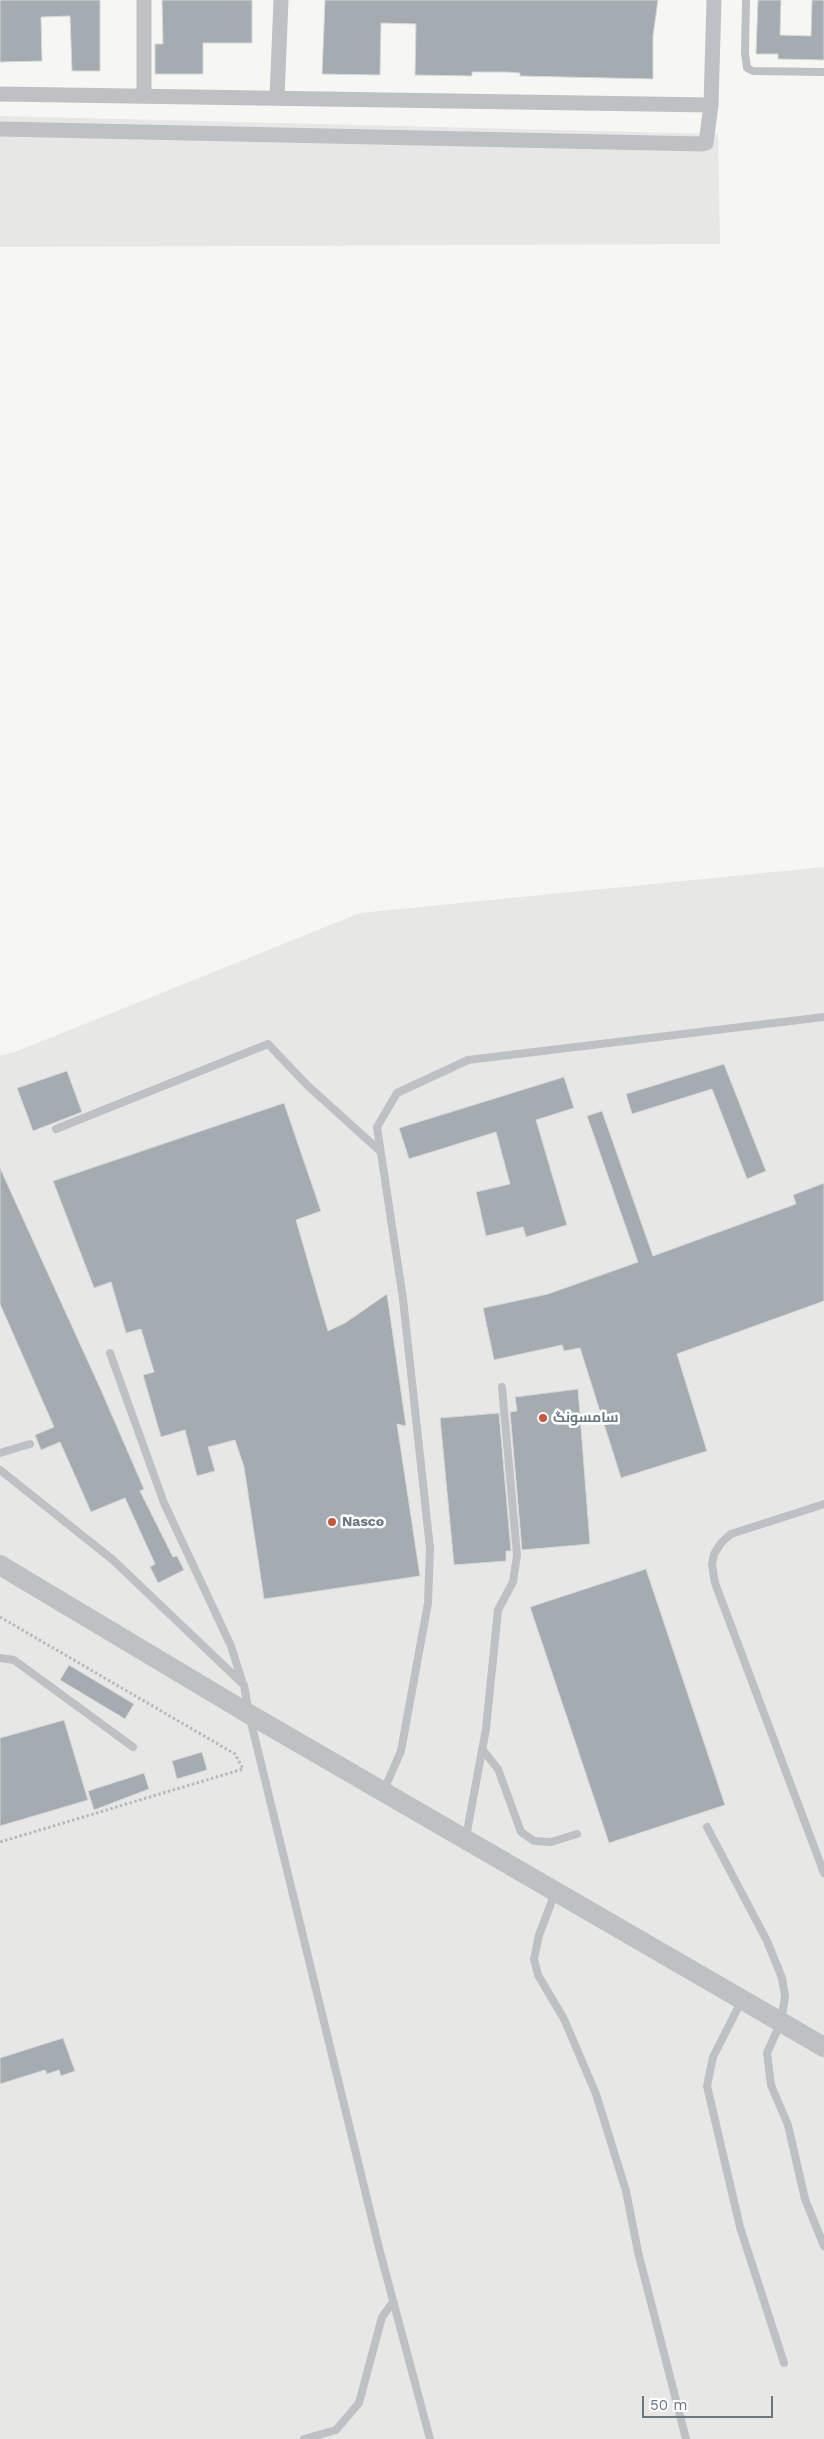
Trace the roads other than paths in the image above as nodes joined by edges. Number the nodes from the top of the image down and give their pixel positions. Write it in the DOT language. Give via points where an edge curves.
graph roads {
  1 [pos="144,0"];
  2 [pos="281,0"];
  3 [pos="714,0"];
  4 [pos="746,0"];
  5 [pos="824,72"];
  6 [pos="0,94"];
  7 [pos="144,96"];
  8 [pos="277,98"];
  9 [pos="711,105"];
  10 [pos="0,129"];
  11 [pos="824,1017"];
  12 [pos="56,1129"];
  13 [pos="380,1151"];
  14 [pos="110,1353"];
  15 [pos="502,1386"];
  16 [pos="30,1444"];
  17 [pos="0,1454"];
  18 [pos="0,1470"];
  19 [pos="824,1504"];
  20 [pos="0,1566"];
  21 [pos="0,1658"];
  22 [pos="244,1685"];
  23 [pos="249,1714"];
  24 [pos="133,1746"];
  25 [pos="482,1749"];
  26 [pos="383,1792"];
  27 [pos="707,1827"];
  28 [pos="577,1834"];
  29 [pos="466,1839"];
  30 [pos="824,1873"];
  31 [pos="555,1892"];
  32 [pos="742,2000"];
  33 [pos="781,2022"];
  34 [pos="824,2047"];
  35 [pos="824,2246"];
  36 [pos="393,2302"];
  37 [pos="784,2363"];
  38 [pos="304,2439"];
  39 [pos="430,2439"];
  40 [pos="686,2439"];
  1 -- 7 [label="street"];
  2 -- 8 [label="street"];
  3 -- 9 [label="street"];
  4 -- 5 [label="lane" via="747,68 752,71"];
  6 -- 7 [label="street"];
  7 -- 8 [label="street"];
  8 -- 9 [label="street"];
  9 -- 10 [label="street" via="706,143 702,144"];
  11 -- 13 [label="lane" via="468,1060 397,1093 377,1127"];
  12 -- 13 [label="lane" via="268,1044 307,1085"];
  13 -- 26 [label="lane" via="402,1299 430,1548 428,1603 401,1752"];
  14 -- 22 [label="lane" via="164,1503 227,1638"];
  15 -- 25 [label="lane" via="517,1555 513,1582 498,1610"];
  16 -- 17 [label="lane"];
  18 -- 22 [label="lane" via="113,1560"];
  19 -- 30 [label="lane" via="731,1534 714,1554 712,1565 715,1583"];
  20 -- 23 [label="street"];
  21 -- 24 [label="lane" via="14,1660"];
  22 -- 23 [label="lane"];
  23 -- 26 [label="street"];
  23 -- 36 [label="lane"];
  25 -- 28 [label="lane" via="498,1769 521,1832 534,1841 551,1842"];
  25 -- 29 [label="lane"];
  26 -- 29 [label="street"];
  27 -- 33 [label="lane" via="767,1941 782,1978 785,1996"];
  29 -- 31 [label="street"];
  31 -- 32 [label="street"];
  31 -- 40 [label="lane" via="539,1935 534,1960 538,1975 564,2019 596,2094 626,2191 638,2252"];
  32 -- 33 [label="street"];
  32 -- 37 [label="lane" via="713,2057 707,2086 740,2227"];
  33 -- 34 [label="street"];
  33 -- 35 [label="lane" via="767,2053 771,2085 788,2125 805,2199"];
  36 -- 38 [label="lane" via="382,2317 359,2403 336,2430"];
  36 -- 39 [label="lane"];
}
